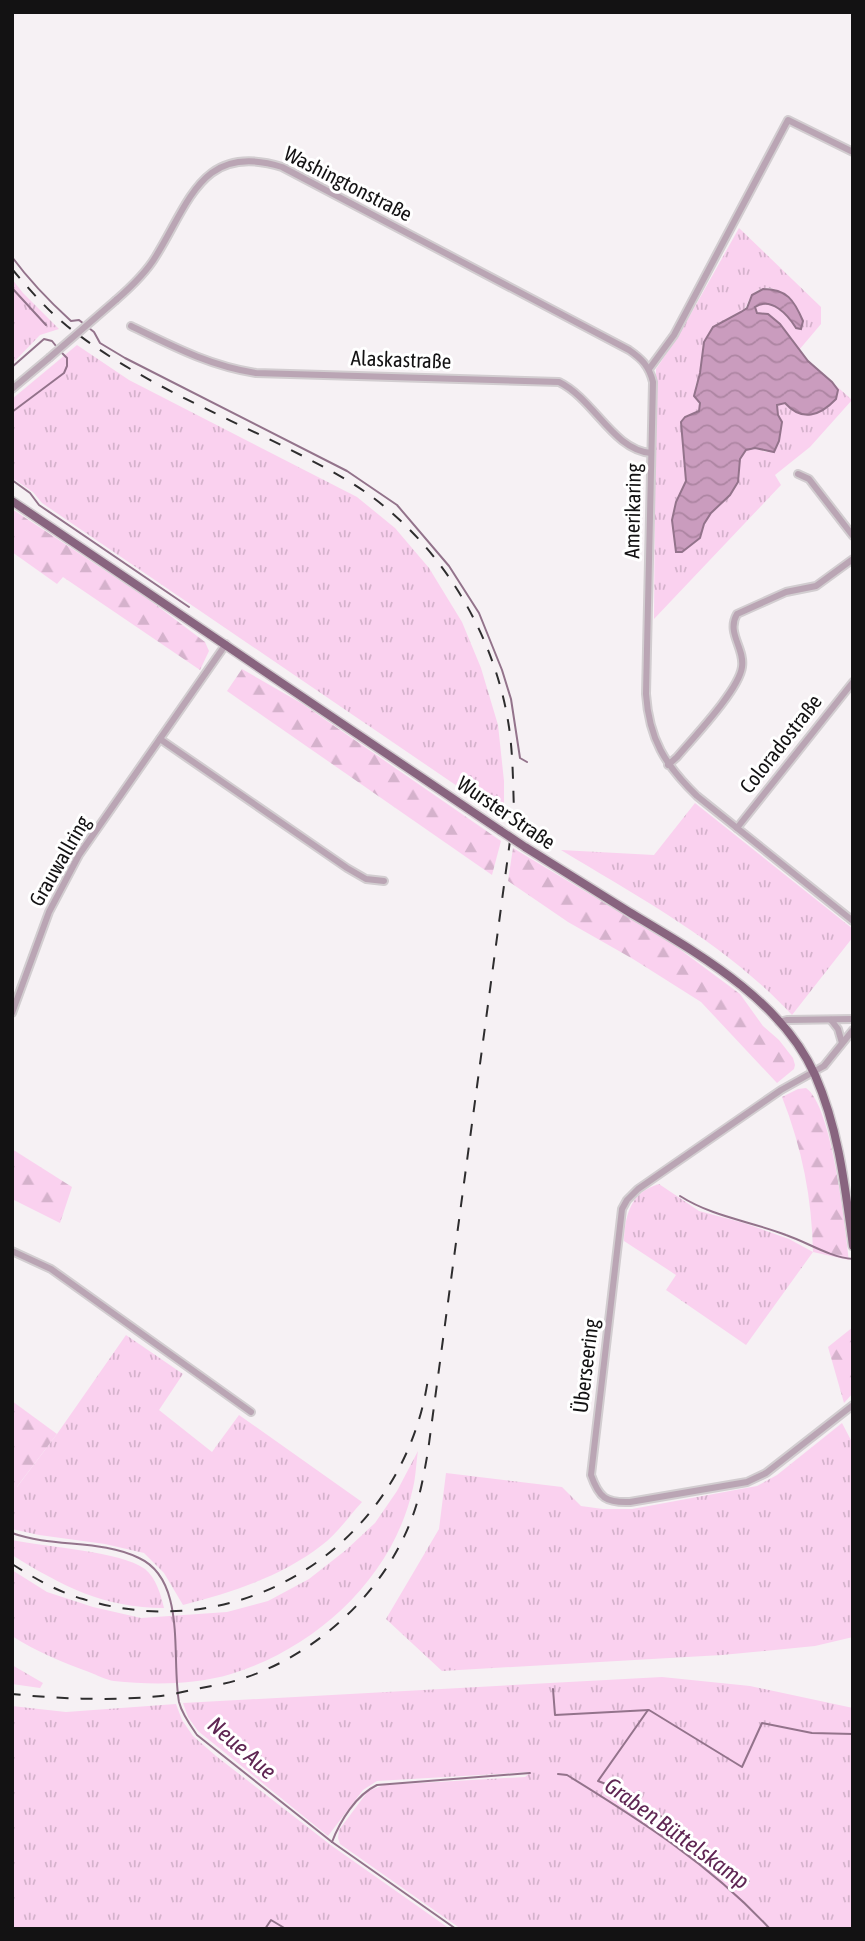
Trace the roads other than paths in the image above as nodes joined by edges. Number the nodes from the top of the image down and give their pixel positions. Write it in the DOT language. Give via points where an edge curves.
graph roads {
  1 [pos="853,152"];
  2 [pos="131,326"];
  3 [pos="649,369"];
  4 [pos="12,388"];
  5 [pos="651,453"];
  6 [pos="799,474"];
  7 [pos="12,501"];
  8 [pos="853,536"];
  9 [pos="853,559"];
  10 [pos="226,644"];
  11 [pos="853,682"];
  12 [pos="160,739"];
  13 [pos="668,765"];
  14 [pos="737,828"];
  15 [pos="384,881"];
  16 [pos="853,921"];
  17 [pos="12,1013"];
  18 [pos="829,1019"];
  19 [pos="853,1019"];
  20 [pos="779,1022"];
  21 [pos="853,1030"];
  22 [pos="842,1043"];
  23 [pos="814,1073"];
  24 [pos="853,1246"];
  25 [pos="12,1251"];
  26 [pos="853,1405"];
  27 [pos="251,1412"];
  28 [pos="853,1412"];
  29 [pos="841,1415"];
  1 -- 3 [label="street" via="788,120 674,335"];
  2 -- 5 [label="street, Alaskastraße" via="204,361 256,373 559,382 579,394 626,444"];
  3 -- 4 [label="street, Washingtonstraße, bridge" via="641,358 618,344 282,167 247,160 210,172 196,186 155,257 133,285"];
  3 -- 5 [label="street, Amerikaring" via="653,382"];
  5 -- 13 [label="street, Amerikaring" via="647,718"];
  6 -- 8 [label="street" via="809,479"];
  7 -- 10 [label="main road, Wurster Straße"];
  9 -- 13 [label="street" via="816,586 786,592 742,610 734,620 743,661 738,681"];
  10 -- 12 [label="street, Grauwallring"];
  10 -- 20 [label="main road, Wurster Straße, bridge" via="525,847 690,949"];
  11 -- 14 [label="street, Coloradostraße"];
  12 -- 15 [label="street" via="347,868 366,879"];
  12 -- 17 [label="street, Grauwallring" via="61,888"];
  13 -- 14 [label="street, Amerikaring"];
  14 -- 16 [label="street, Amerikaring"];
  18 -- 19 [label="street"];
  18 -- 20 [label="street"];
  18 -- 22 [label="street"];
  20 -- 23 [label="main road, Wurster Straße"];
  21 -- 22 [label="street"];
  22 -- 23 [label="street"];
  23 -- 24 [label="main road, Wurster Straße" via="840,1147"];
  23 -- 29 [label="street, Überseering" via="780,1090 638,1189 622,1209 591,1475 597,1492 613,1503 747,1482 766,1473"];
  25 -- 27 [label="street" via="51,1269"];
  26 -- 29 [label="street, Überseering"];
  28 -- 29 [label="street, Überseering"];
}
